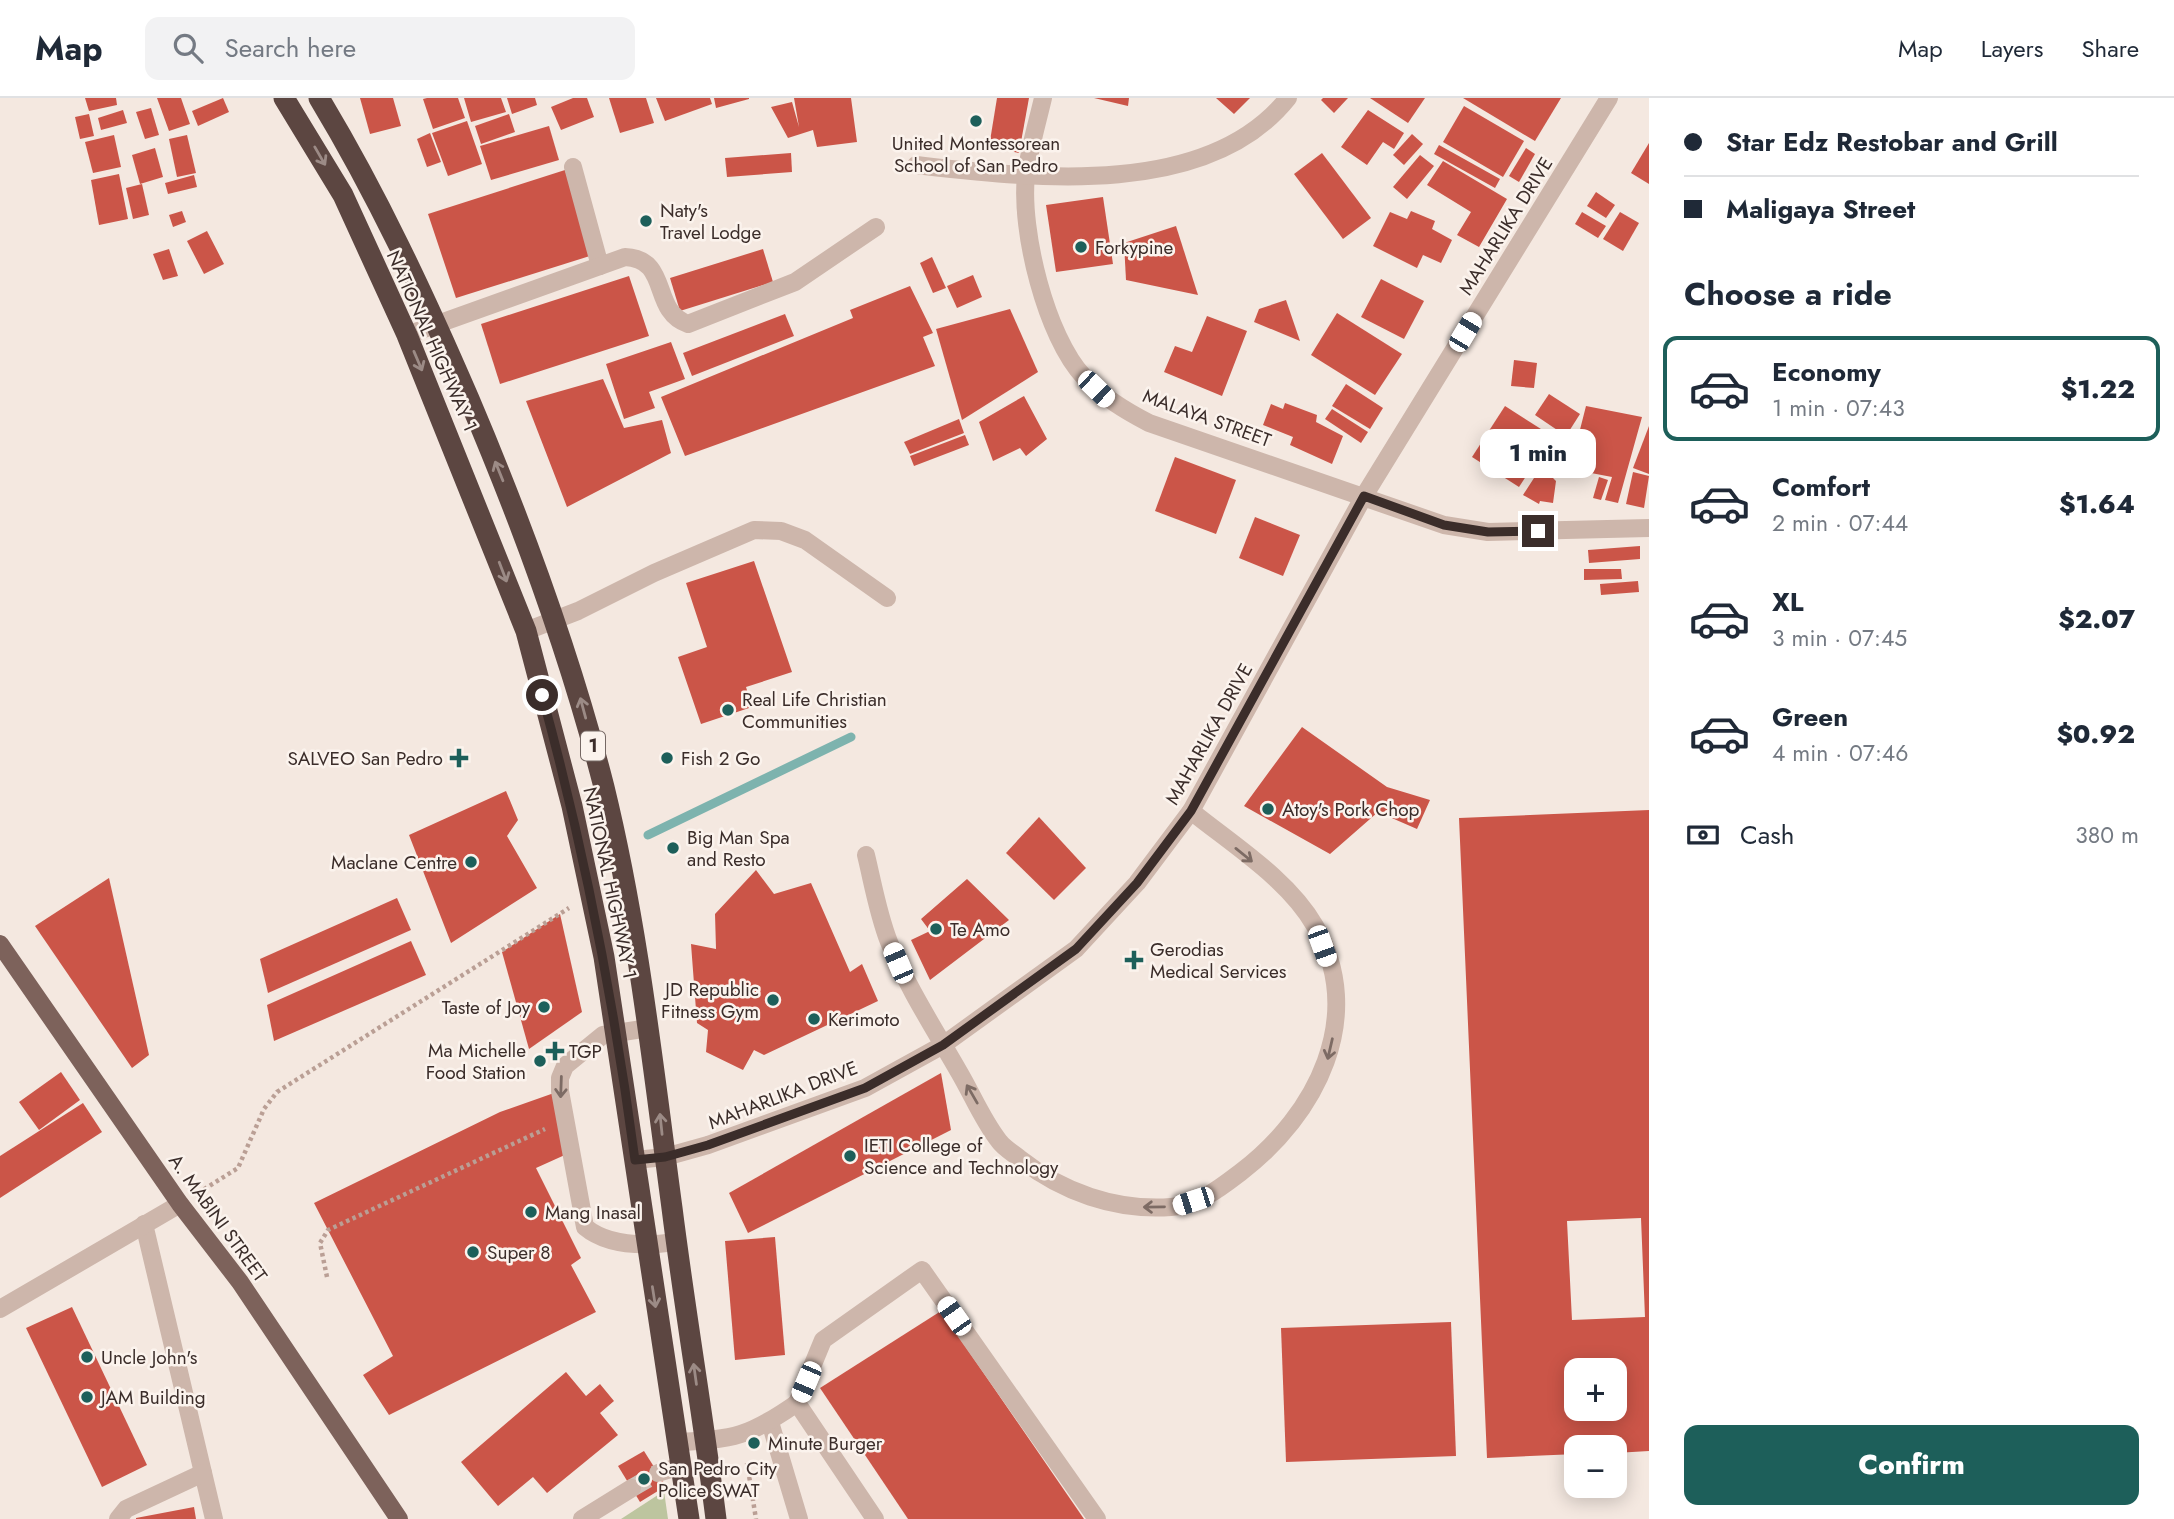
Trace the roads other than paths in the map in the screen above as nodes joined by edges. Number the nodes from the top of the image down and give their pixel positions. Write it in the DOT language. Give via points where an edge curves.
graph roads {
  1 [pos="284,98"];
  2 [pos="319,98"];
  3 [pos="1043,98"];
  4 [pos="1288,98"];
  5 [pos="1609,98"];
  6 [pos="916,165"];
  7 [pos="573,167"];
  8 [pos="1026,177"];
  9 [pos="876,227"];
  10 [pos="600,266"];
  11 [pos="436,324"];
  12 [pos="407,335"];
  13 [pos="1364,496"];
  14 [pos="1649,528"];
  15 [pos="887,598"];
  16 [pos="556,619"];
  17 [pos="526,631"];
  18 [pos="1191,811"];
  19 [pos="866,855"];
  20 [pos="0,944"];
  21 [pos="649,1028"];
  22 [pos="617,1033"];
  23 [pos="943,1045"];
  24 [pos="665,1157"];
  25 [pos="635,1160"];
  26 [pos="180,1204"];
  27 [pos="144,1224"];
  28 [pos="676,1242"];
  29 [pos="647,1246"];
  30 [pos="0,1309"];
  31 [pos="797,1403"];
  32 [pos="771,1422"];
  33 [pos="705,1441"];
  34 [pos="677,1442"];
  35 [pos="681,1466"];
  36 [pos="203,1473"];
  37 [pos="658,1473"];
  38 [pos="632,1488"];
  39 [pos="118,1519"];
  40 [pos="214,1519"];
  41 [pos="399,1519"];
  42 [pos="582,1519"];
  43 [pos="689,1519"];
  44 [pos="716,1519"];
  45 [pos="799,1519"];
  46 [pos="875,1519"];
  47 [pos="1097,1519"];
  1 -- 12 [label="highway, NATIONAL HIGHWAY 1 / 1, one-way" via="343,195"];
  2 -- 11 [label="highway, NATIONAL HIGHWAY 1 / 1"];
  3 -- 8 [label="street, MALAYA STREET"];
  4 -- 8 [label="street" via="1229,149 1161,170"];
  5 -- 13 [label="street, MAHARLIKA DRIVE"];
  6 -- 8 [label="street"];
  7 -- 10 [label="street"];
  8 -- 13 [label="street, MALAYA STREET" via="1030,247 1054,329 1082,375 1111,403 1149,423"];
  9 -- 10 [label="street" via="795,282 688,324 670,313 650,264 640,257"];
  10 -- 11 [label="street"];
  11 -- 12 [label="street"];
  16 -- 11 [label="highway, NATIONAL HIGHWAY 1 / 1, one-way" via="500,472"];
  12 -- 17 [label="highway, NATIONAL HIGHWAY 1 / 1, one-way"];
  13 -- 14 [label="street, MALAYA STREET" via="1444,525 1488,532"];
  13 -- 18 [label="street, MAHARLIKA DRIVE"];
  15 -- 16 [label="street" via="805,540 781,531 754,530"];
  16 -- 17 [label="street"];
  21 -- 16 [label="highway, NATIONAL HIGHWAY 1 / 1, one-way" via="628,894"];
  17 -- 22 [label="highway, NATIONAL HIGHWAY 1 / 1" via="572,806"];
  18 -- 23 [label="street, MAHARLIKA DRIVE" via="1137,883 1076,949"];
  18 -- 23 [label="street, one-way" via="1280,884 1315,926 1330,966 1335,1000 1328,1059 1302,1111 1262,1156 1211,1195 1175,1207 1138,1208 1096,1200 1047,1180 1000,1142"];
  19 -- 23 [label="street" via="888,940"];
  20 -- 26 [label="main road, A. MABINI STREET"];
  21 -- 22 [label="street"];
  24 -- 21 [label="highway, NATIONAL HIGHWAY 1 / 1, one-way"];
  22 -- 25 [label="highway, NATIONAL HIGHWAY 1 / 1"];
  22 -- 29 [label="street, one-way" via="603,1035 565,1066 560,1091 585,1227 595,1235"];
  23 -- 24 [label="street, MAHARLIKA DRIVE" via="865,1088"];
  24 -- 25 [label="street, MAHARLIKA DRIVE"];
  24 -- 28 [label="highway, NATIONAL HIGHWAY 1 / 1"];
  25 -- 29 [label="highway, NATIONAL HIGHWAY 1 / 1"];
  26 -- 27 [label="street"];
  26 -- 41 [label="main road, A. MABINI STREET" via="240,1282"];
  27 -- 30 [label="street"];
  27 -- 36 [label="street"];
  28 -- 29 [label="street"];
  33 -- 28 [label="highway, NATIONAL HIGHWAY 1 / 1, one-way"];
  29 -- 34 [label="highway, NATIONAL HIGHWAY 1 / 1, one-way"];
  31 -- 32 [label="street"];
  31 -- 46 [label="street"];
  31 -- 47 [label="street" via="823,1340 922,1270"];
  32 -- 33 [label="street" via="733,1439"];
  32 -- 45 [label="street"];
  33 -- 34 [label="street"];
  33 -- 44 [label="highway, NATIONAL HIGHWAY 1 / 1"];
  34 -- 35 [label="highway, NATIONAL HIGHWAY 1 / 1"];
  35 -- 37 [label="street"];
  35 -- 43 [label="highway, NATIONAL HIGHWAY 1 / 1"];
  36 -- 39 [label="street" via="126,1509"];
  36 -- 40 [label="street"];
  38 -- 42 [label="street"];
}
